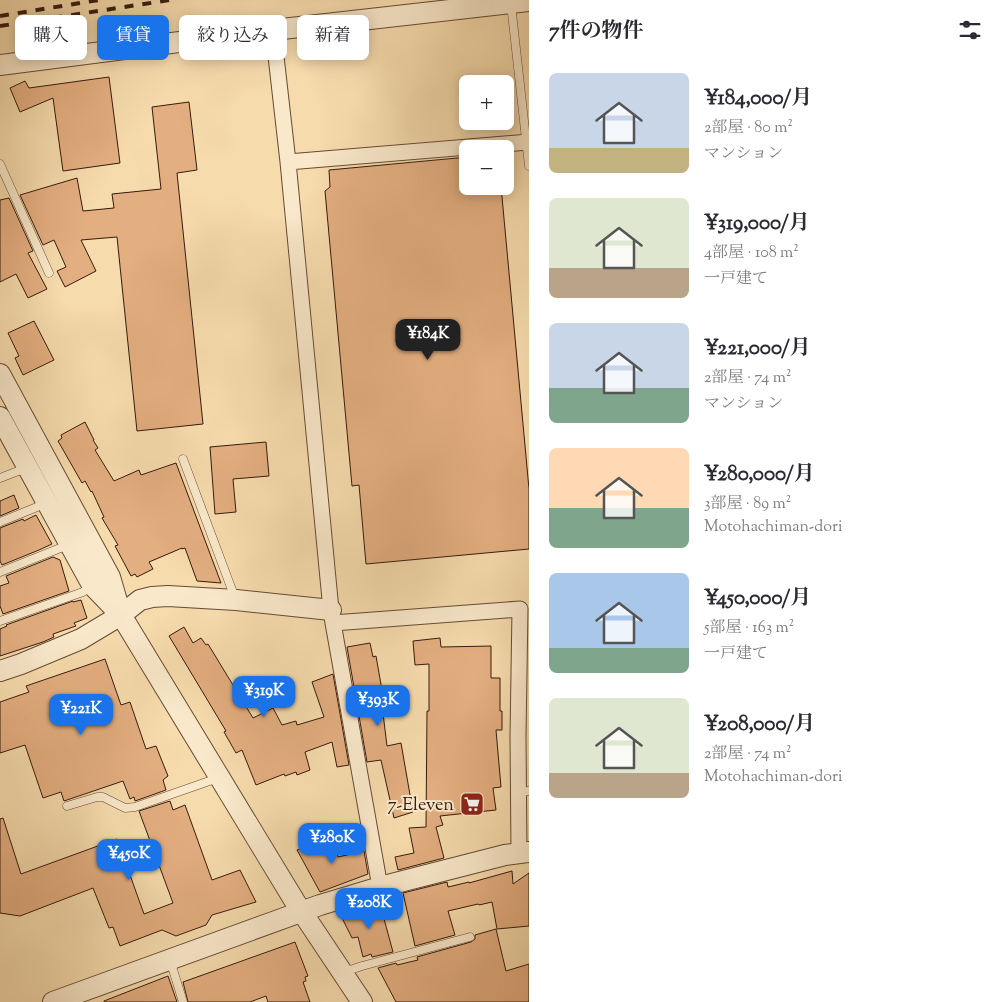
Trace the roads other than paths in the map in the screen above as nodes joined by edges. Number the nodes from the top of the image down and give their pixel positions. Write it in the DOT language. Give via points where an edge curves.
graph roads {
  1 [pos="520,2"];
  2 [pos="287,28"];
  3 [pos="179,42"];
  4 [pos="276,60"];
  5 [pos="0,65"];
  6 [pos="528,142"];
  7 [pos="288,162"];
  8 [pos="0,164"];
  9 [pos="529,166"];
  10 [pos="49,273"];
  11 [pos="0,374"];
  12 [pos="2,426"];
  13 [pos="183,459"];
  14 [pos="28,468"];
  15 [pos="0,478"];
  16 [pos="47,502"];
  17 [pos="0,522"];
  18 [pos="70,545"];
  19 [pos="0,572"];
  20 [pos="92,585"];
  21 [pos="236,600"];
  22 [pos="121,615"];
  23 [pos="332,616"];
  24 [pos="0,622"];
  25 [pos="0,671"];
  26 [pos="220,777"];
  27 [pos="524,792"];
  28 [pos="67,806"];
  29 [pos="524,852"];
  30 [pos="380,886"];
  31 [pos="302,912"];
  32 [pos="470,937"];
  33 [pos="170,960"];
  34 [pos="343,973"];
  35 [pos="53,1002"];
  36 [pos="183,1002"];
  37 [pos="362,1002"];
  1 -- 2 [label="street"];
  1 -- 6 [label="lane"];
  3 -- 5 [label="street"];
  4 -- 7 [label="street"];
  6 -- 7 [label="street"];
  6 -- 9 [label="lane"];
  7 -- 23 [label="street"];
  8 -- 10 [label="lane"];
  11 -- 22 [label="street" via="110,577"];
  12 -- 14 [label="street"];
  13 -- 21 [label="lane"];
  14 -- 15 [label="lane"];
  14 -- 16 [label="street"];
  16 -- 17 [label="lane"];
  16 -- 18 [label="street"];
  18 -- 19 [label="lane"];
  18 -- 20 [label="street"];
  20 -- 22 [label="street"];
  20 -- 24 [label="lane" via="83,592"];
  21 -- 22 [label="street" via="152,597 140,600"];
  21 -- 23 [label="street"];
  22 -- 25 [label="street" via="81,639"];
  22 -- 26 [label="street"];
  23 -- 27 [label="street" via="520,609 518,736"];
  23 -- 30 [label="street"];
  26 -- 28 [label="lane" via="135,807 125,808 103,797"];
  26 -- 31 [label="street"];
  27 -- 29 [label="street"];
  29 -- 30 [label="street"];
  30 -- 31 [label="street"];
  31 -- 33 [label="street"];
  31 -- 34 [label="street"];
  32 -- 34 [label="lane"];
  33 -- 35 [label="street"];
  33 -- 36 [label="lane"];
  34 -- 37 [label="street"];
}
